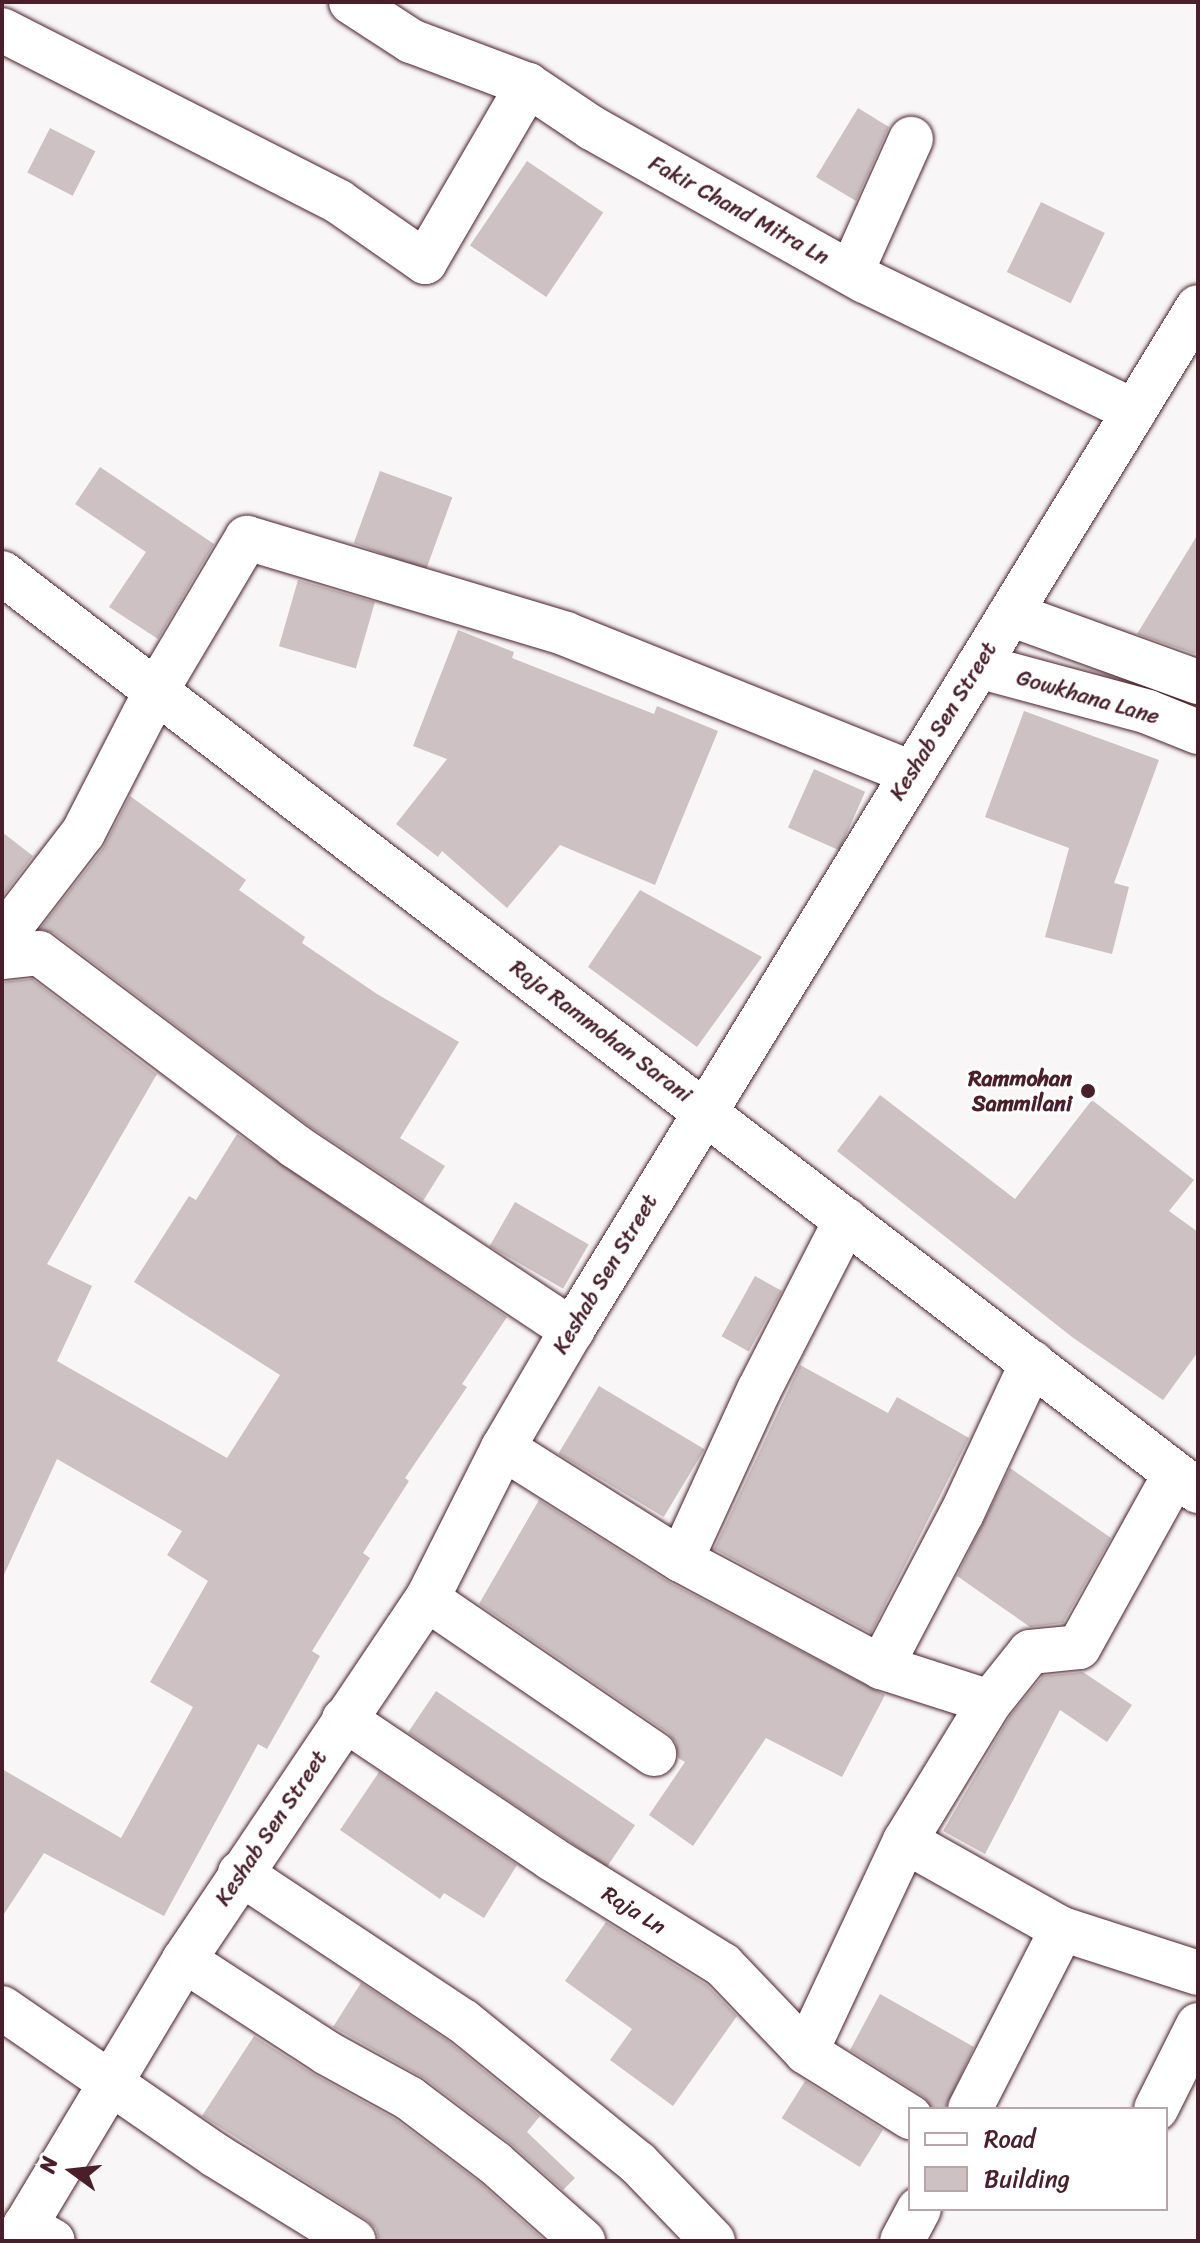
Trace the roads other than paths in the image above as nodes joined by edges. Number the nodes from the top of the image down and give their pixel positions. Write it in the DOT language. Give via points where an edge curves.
graph roads {
  1 [pos="351,2"];
  2 [pos="2,30"];
  3 [pos="528,85"];
  4 [pos="911,139"];
  5 [pos="851,273"];
  6 [pos="1198,307"];
  7 [pos="1134,411"];
  8 [pos="2,573"];
  9 [pos="1010,614"];
  10 [pos="978,666"];
  11 [pos="1198,682"];
  12 [pos="156,691"];
  13 [pos="1198,732"];
  14 [pos="912,773"];
  15 [pos="2,938"];
  16 [pos="2,957"];
  17 [pos="703,1110"];
  18 [pos="846,1220"];
  19 [pos="572,1330"];
  20 [pos="1032,1363"];
  21 [pos="503,1448"];
  22 [pos="1186,1483"];
  23 [pos="681,1560"];
  24 [pos="427,1599"];
  25 [pos="881,1667"];
  26 [pos="990,1702"];
  27 [pos="344,1719"];
  28 [pos="654,1754"];
  29 [pos="905,1841"];
  30 [pos="240,1873"];
  31 [pos="1062,1929"];
  32 [pos="184,1960"];
  33 [pos="1198,1973"];
  34 [pos="2,2008"];
  35 [pos="1198,2025"];
  36 [pos="806,2052"];
  37 [pos="112,2081"];
  38 [pos="971,2107"];
  39 [pos="1157,2107"];
  40 [pos="908,2116"];
  41 [pos="918,2211"];
  42 [pos="31,2236"];
  43 [pos="354,2241"];
  44 [pos="583,2241"];
  45 [pos="713,2241"];
  46 [pos="902,2241"];
  1 -- 3 [label="main road, Fakir Chand Mitra Ln" via="411,41"];
  2 -- 3 [label="main road" via="339,202 425,262"];
  3 -- 5 [label="main road, Fakir Chand Mitra Ln" via="592,128"];
  4 -- 5 [label="main road"];
  5 -- 7 [label="main road, Fakir Chand Mitra Ln"];
  6 -- 7 [label="main road, Keshab Sen Street"];
  7 -- 9 [label="main road, Keshab Sen Street"];
  8 -- 12 [label="main road, Raja Rammohan Sarani"];
  9 -- 10 [label="main road, Keshab Sen Street"];
  9 -- 11 [label="main road"];
  10 -- 13 [label="main road, Gowkhana Lane" via="1148,712"];
  10 -- 14 [label="main road, Keshab Sen Street"];
  12 -- 14 [label="main road" via="247,538 566,634"];
  12 -- 15 [label="main road" via="83,833"];
  12 -- 17 [label="main road, Raja Rammohan Sarani"];
  14 -- 17 [label="main road, Keshab Sen Street"];
  16 -- 19 [label="main road" via="39,953 295,1146"];
  17 -- 18 [label="main road, Raja Rammohan Sarani"];
  17 -- 19 [label="main road, Keshab Sen Street"];
  18 -- 20 [label="main road, Raja Rammohan Sarani"];
  18 -- 23 [label="main road" via="759,1390"];
  19 -- 21 [label="main road, Keshab Sen Street"];
  20 -- 22 [label="main road, Raja Rammohan Sarani"];
  20 -- 25 [label="main road" via="962,1513"];
  21 -- 23 [label="main road"];
  21 -- 24 [label="main road, Keshab Sen Street"];
  22 -- 26 [label="main road" via="1079,1647 1030,1652"];
  23 -- 25 [label="main road"];
  24 -- 27 [label="main road, Keshab Sen Street"];
  24 -- 28 [label="main road"];
  25 -- 26 [label="main road"];
  26 -- 29 [label="main road"];
  27 -- 30 [label="main road, Keshab Sen Street"];
  27 -- 36 [label="main road, Raja Ln" via="552,1859 723,1965"];
  29 -- 31 [label="main road"];
  29 -- 36 [label="main road"];
  30 -- 32 [label="main road, Keshab Sen Street"];
  30 -- 45 [label="main road" via="463,2021 638,2163"];
  31 -- 33 [label="main road"];
  31 -- 38 [label="main road"];
  32 -- 37 [label="main road, Keshab Sen Street"];
  32 -- 44 [label="main road" via="327,2053 409,2098 495,2163"];
  34 -- 37 [label="main road"];
  35 -- 39 [label="main road"];
  36 -- 40 [label="main road, Raja Ln"];
  37 -- 42 [label="main road, Keshab Sen Street"];
  37 -- 43 [label="main road" via="215,2155"];
  41 -- 46 [label="main road"];
}
